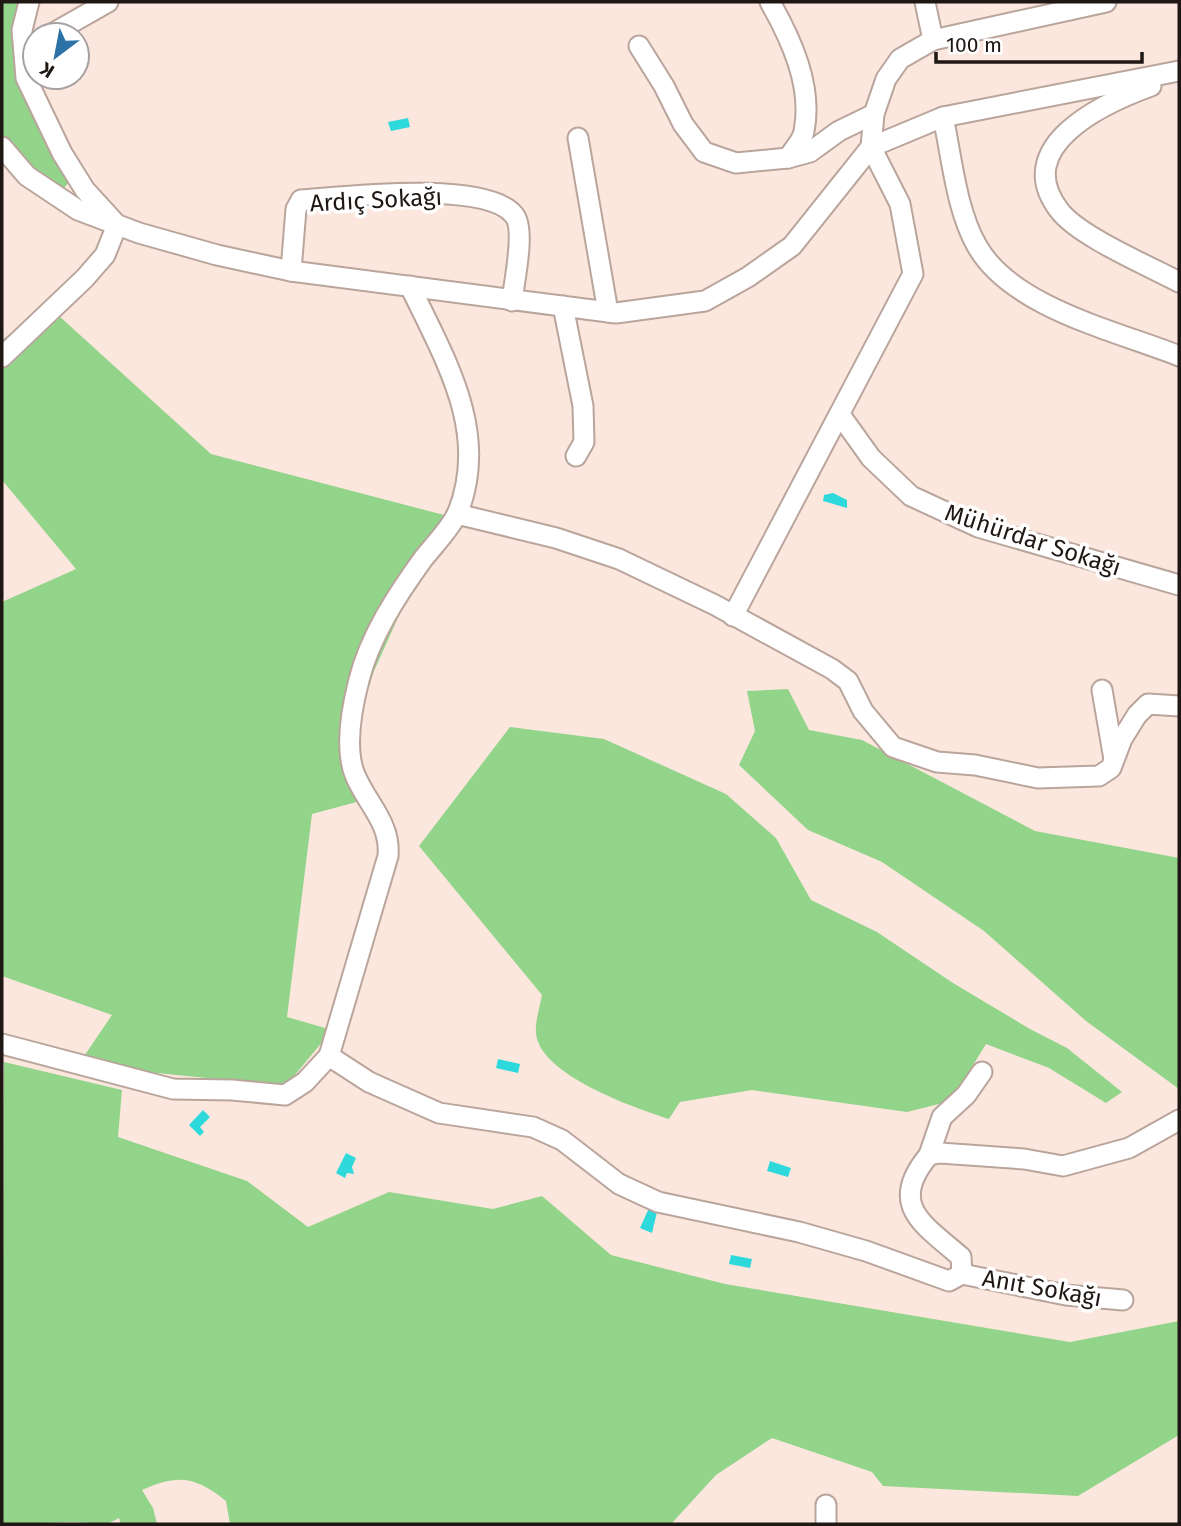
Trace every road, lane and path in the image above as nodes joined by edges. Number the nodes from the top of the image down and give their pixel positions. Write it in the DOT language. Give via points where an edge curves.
graph roads {
  1 [pos="29,2"];
  2 [pos="108,2"];
  3 [pos="770,2"];
  4 [pos="925,2"];
  5 [pos="1106,2"];
  6 [pos="24,21"];
  7 [pos="75,21"];
  8 [pos="933,40"];
  9 [pos="639,46"];
  10 [pos="1179,74"];
  11 [pos="32,91"];
  12 [pos="874,114"];
  13 [pos="943,117"];
  14 [pos="578,138"];
  15 [pos="2,147"];
  16 [pos="871,148"];
  17 [pos="788,159"];
  18 [pos="117,225"];
  19 [pos="292,271"];
  20 [pos="1179,282"];
  21 [pos="411,286"];
  22 [pos="512,301"];
  23 [pos="563,306"];
  24 [pos="608,312"];
  25 [pos="1179,356"];
  26 [pos="2,357"];
  27 [pos="841,415"];
  28 [pos="576,456"];
  29 [pos="457,514"];
  30 [pos="1179,585"];
  31 [pos="733,616"];
  32 [pos="1101,690"];
  33 [pos="1179,706"];
  34 [pos="1114,760"];
  35 [pos="2,1044"];
  36 [pos="329,1056"];
  37 [pos="982,1072"];
  38 [pos="1179,1120"];
  39 [pos="929,1155"];
  40 [pos="962,1273"];
  41 [pos="1123,1300"];
  1 -- 6 [label="street"];
  2 -- 7 [label="street"];
  3 -- 17 [label="street" via="788,35 804,86 804,132"];
  4 -- 8 [label="street"];
  5 -- 8 [label="street"];
  8 -- 12 [label="street" via="901,59 886,79"];
  9 -- 17 [label="street" via="704,152 736,163"];
  10 -- 13 [label="street"];
  10 -- 20 [label="street" via="1116,99 1075,123 1059,139 1048,163 1046,185 1059,210 1076,226"];
  11 -- 18 [label="street" via="85,190"];
  12 -- 16 [label="street"];
  12 -- 17 [label="street" via="810,152"];
  13 -- 16 [label="street"];
  13 -- 25 [label="street" via="965,215 977,246 1004,277 1060,312"];
  14 -- 24 [label="street"];
  15 -- 18 [label="street" via="44,189 78,210"];
  16 -- 24 [label="street" via="792,246 748,277 705,301"];
  16 -- 27 [label="street" via="901,204 913,274"];
  18 -- 19 [label="street" via="205,252"];
  18 -- 26 [label="street" via="92,270"];
  19 -- 21 [label="street"];
  19 -- 22 [label="street, Ardıç Sokağı" via="296,209 301,200 429,192 481,201 514,215 520,230"];
  21 -- 22 [label="street"];
  21 -- 29 [label="street" via="467,418 470,448"];
  22 -- 23 [label="street"];
  23 -- 24 [label="street"];
  23 -- 28 [label="street" via="583,407 584,442"];
  27 -- 30 [label="street, Mühürdar Sokağı" via="871,458 911,496 978,527"];
  27 -- 31 [label="street"];
  29 -- 31 [label="street" via="620,559"];
  29 -- 36 [label="street" via="401,589 375,635 359,679 351,760 390,839"];
  31 -- 34 [label="street" via="811,656 848,681 863,711 893,747 937,762 1038,778 1099,776"];
  32 -- 34 [label="street"];
  33 -- 34 [label="street" via="1148,704 1122,739"];
  35 -- 36 [label="street" via="173,1089 285,1095 305,1082"];
  36 -- 40 [label="street, Anıt Sokağı" via="369,1082 439,1113 533,1127 562,1140 619,1184 658,1202 799,1232 950,1281"];
  37 -- 39 [label="street" via="942,1117"];
  38 -- 39 [label="street" via="1129,1148 1063,1166 1024,1158"];
  39 -- 40 [label="street" via="910,1181 911,1202 919,1223 961,1257"];
  40 -- 41 [label="street, Anıt Sokağı" via="1066,1295"];
}
